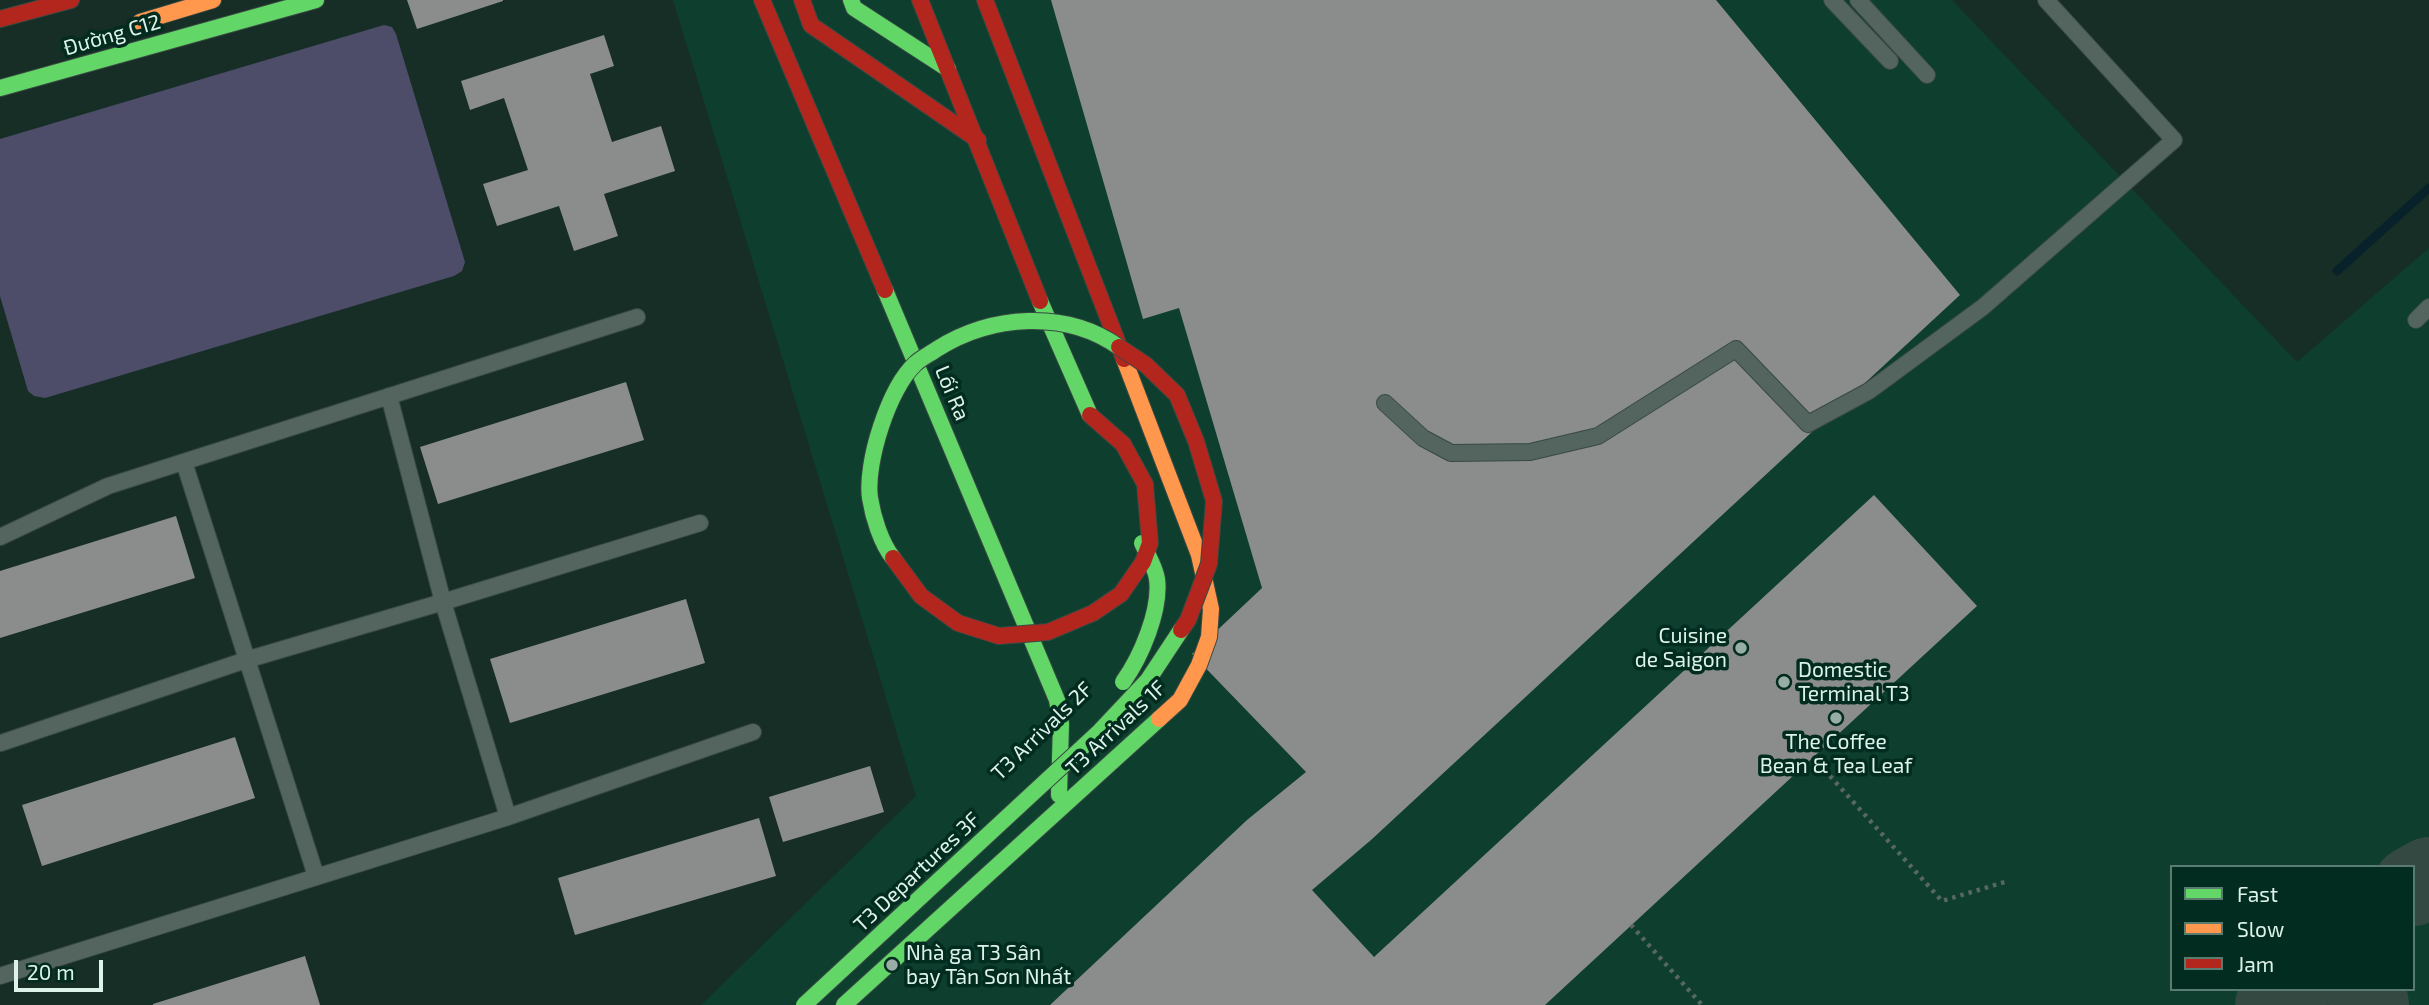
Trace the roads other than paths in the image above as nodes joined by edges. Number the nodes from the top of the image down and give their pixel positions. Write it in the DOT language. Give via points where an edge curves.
graph roads {
  1 [pos="71,0"];
  2 [pos="213,0"];
  3 [pos="316,0"];
  4 [pos="762,0"];
  5 [pos="802,0"];
  6 [pos="851,0"];
  7 [pos="920,0"];
  8 [pos="985,0"];
  9 [pos="1832,0"];
  10 [pos="1858,0"];
  11 [pos="2046,0"];
  12 [pos="0,19"];
  13 [pos="125,27"];
  14 [pos="1890,61"];
  15 [pos="948,69"];
  16 [pos="1927,75"];
  17 [pos="0,88"];
  18 [pos="978,141"];
  19 [pos="2429,307"];
  20 [pos="638,317"];
  21 [pos="2416,320"];
  22 [pos="389,396"];
  23 [pos="1385,403"];
  24 [pos="1090,415"];
  25 [pos="1105,452"];
  26 [pos="184,463"];
  27 [pos="700,523"];
  28 [pos="1133,524"];
  29 [pos="0,537"];
  30 [pos="443,602"];
  31 [pos="246,660"];
  32 [pos="1112,693"];
  33 [pos="1075,731"];
  34 [pos="752,732"];
  35 [pos="1,743"];
  36 [pos="1044,759"];
  37 [pos="1058,811"];
  38 [pos="508,817"];
  39 [pos="316,876"];
  40 [pos="0,976"];
  41 [pos="804,1005"];
  42 [pos="844,1005"];
  1 -- 12 [label="street"];
  2 -- 13 [label="street"];
  3 -- 17 [label="street, Đường C12"];
  4 -- 37 [label="street, Lối Ra" via="1057,700 1061,724"];
  5 -- 18 [label="street" via="811,25"];
  6 -- 15 [label="street" via="854,8"];
  7 -- 15 [label="street"];
  8 -- 37 [label="street, T3 Arrivals 1F" via="1199,555 1209,595 1211,628 1198,669 1180,700"];
  9 -- 14 [label="lane"];
  10 -- 16 [label="lane"];
  11 -- 23 [label="lane" via="2174,140 1983,307 1869,391 1808,424 1736,349 1598,436 1530,452 1451,453 1423,438"];
  15 -- 18 [label="street"];
  18 -- 24 [label="street"];
  19 -- 21 [label="lane"];
  20 -- 22 [label="lane"];
  22 -- 26 [label="lane"];
  22 -- 30 [label="lane"];
  24 -- 25 [label="street"];
  24 -- 41 [label="street, T3 Departures 3F, bridge" via="1124,444 1145,484 1150,543 1143,562 1121,594 1093,613 1048,632 999,636 958,624 921,596 886,548 870,497 874,448 890,401 914,364 957,337 1003,322 1056,322 1105,337 1146,365 1177,395 1214,501 1209,564 1188,620 1148,681"];
  26 -- 29 [label="lane" via="108,486"];
  26 -- 31 [label="lane"];
  27 -- 30 [label="lane"];
  28 -- 32 [label="street, T3 Arrivals 2F, bridge" via="1157,578 1152,618 1131,674"];
  30 -- 31 [label="lane"];
  30 -- 38 [label="lane"];
  31 -- 35 [label="lane"];
  31 -- 39 [label="lane"];
  33 -- 36 [label="street, T3 Arrivals 2F"];
  34 -- 38 [label="lane"];
  37 -- 42 [label="street, T3 Arrivals 1F"];
  38 -- 39 [label="lane"];
  39 -- 40 [label="lane"];
}
